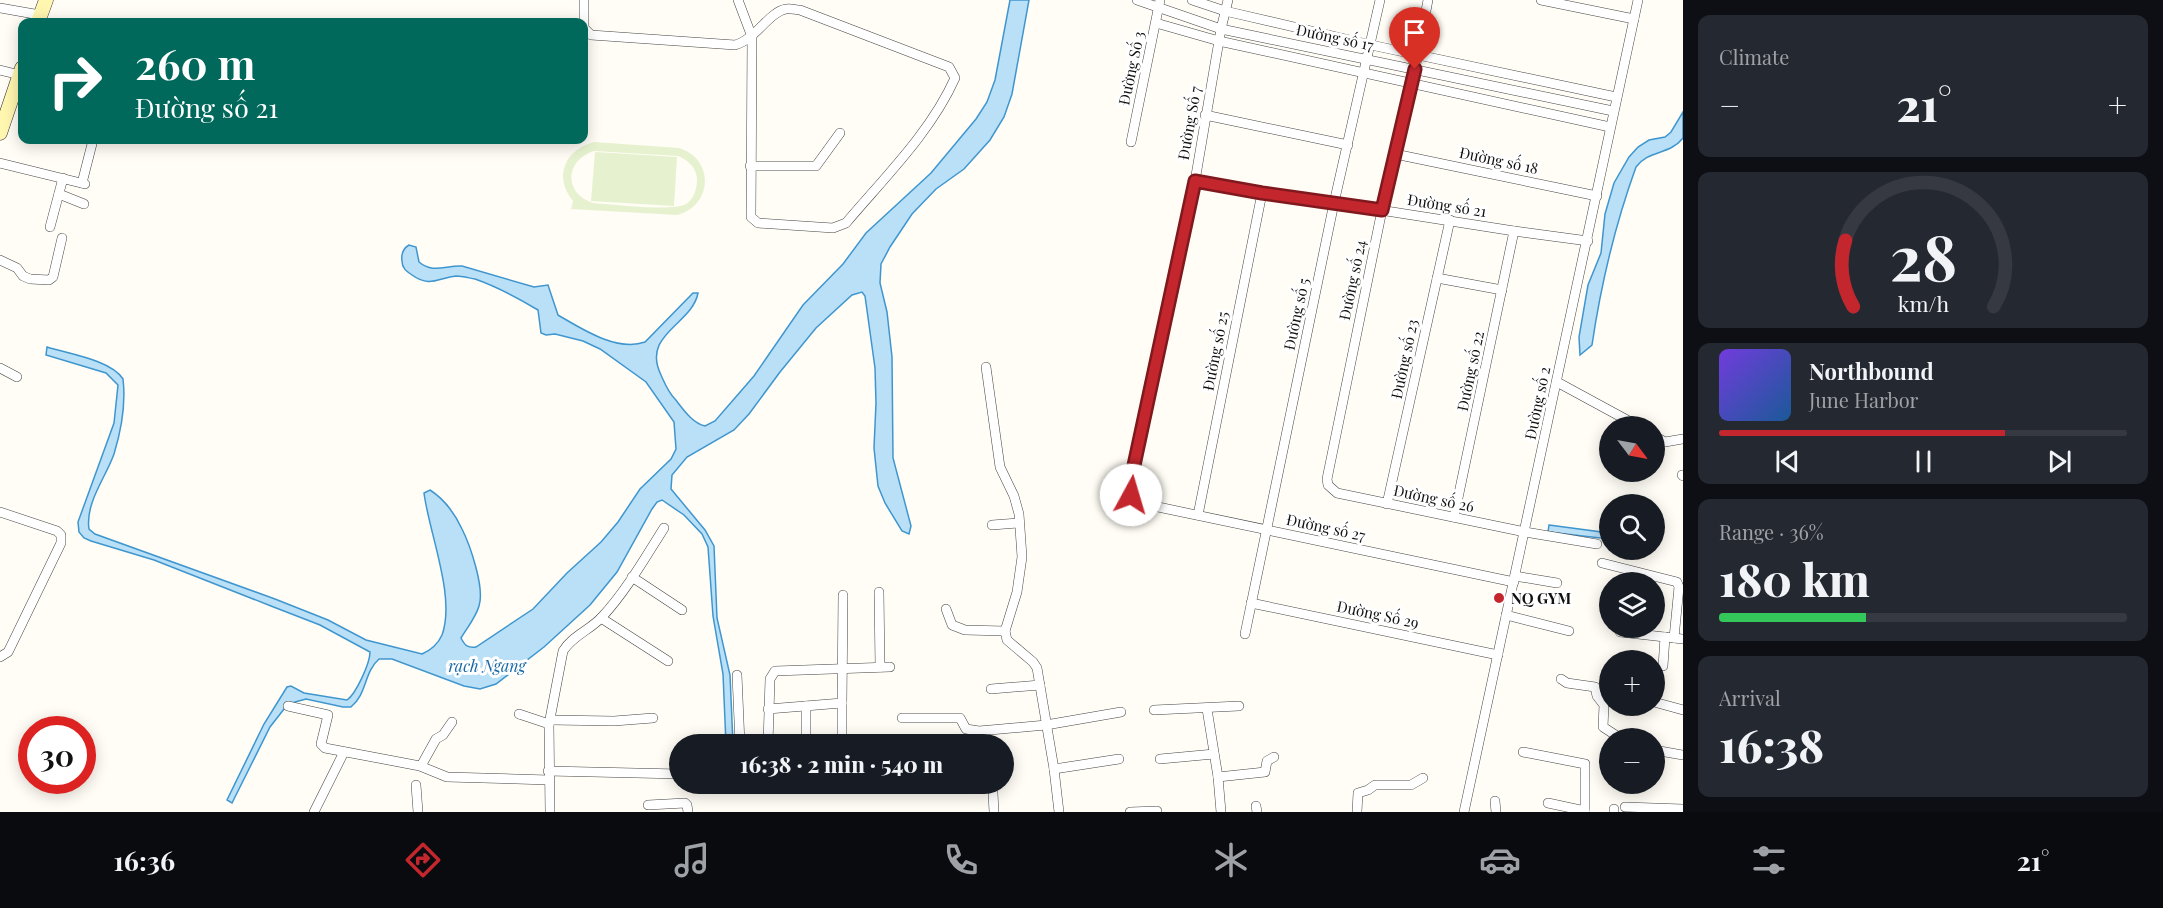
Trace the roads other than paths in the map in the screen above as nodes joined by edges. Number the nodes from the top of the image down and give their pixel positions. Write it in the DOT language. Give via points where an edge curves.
graph roads {
  1 [pos="46,0"];
  2 [pos="584,0"];
  3 [pos="738,0"];
  4 [pos="1137,0"];
  5 [pos="1192,0"];
  6 [pos="1228,0"];
  7 [pos="1380,0"];
  8 [pos="1428,0"];
  9 [pos="1541,0"];
  10 [pos="1638,0"];
  11 [pos="1160,3"];
  12 [pos="0,8"];
  13 [pos="1225,12"];
  14 [pos="35,18"];
  15 [pos="39,18"];
  16 [pos="584,18"];
  17 [pos="1634,19"];
  18 [pos="1156,23"];
  19 [pos="1221,29"];
  20 [pos="588,32"];
  21 [pos="752,37"];
  22 [pos="1219,41"];
  23 [pos="1375,46"];
  24 [pos="1417,55"];
  25 [pos="1373,60"];
  26 [pos="1415,69"];
  27 [pos="0,70"];
  28 [pos="18,71"];
  29 [pos="1365,73"];
  30 [pos="18,80"];
  31 [pos="1412,83"];
  32 [pos="1616,97"];
  33 [pos="1613,111"];
  34 [pos="1205,116"];
  35 [pos="1610,128"];
  36 [pos="840,132"];
  37 [pos="0,133"];
  38 [pos="1131,142"];
  39 [pos="92,144"];
  40 [pos="1348,145"];
  41 [pos="1395,154"];
  42 [pos="0,163"];
  43 [pos="750,166"];
  44 [pos="63,178"];
  45 [pos="1195,181"];
  46 [pos="1262,193"];
  47 [pos="59,194"];
  48 [pos="1597,196"];
  49 [pos="84,204"];
  50 [pos="1338,204"];
  51 [pos="1382,210"];
  52 [pos="1450,220"];
  53 [pos="50,227"];
  54 [pos="1514,231"];
  55 [pos="62,238"];
  56 [pos="1588,241"];
  57 [pos="0,260"];
  58 [pos="1437,278"];
  59 [pos="1502,290"];
  60 [pos="986,367"];
  61 [pos="0,368"];
  62 [pos="17,377"];
  63 [pos="1557,382"];
  64 [pos="1620,416"];
  65 [pos="1683,439"];
  66 [pos="1665,442"];
  67 [pos="1336,493"];
  68 [pos="1134,498"];
  69 [pos="1387,504"];
  70 [pos="0,512"];
  71 [pos="1198,515"];
  72 [pos="1454,517"];
  73 [pos="1019,523"];
  74 [pos="992,525"];
  75 [pos="664,528"];
  76 [pos="1266,530"];
  77 [pos="1525,532"];
  78 [pos="1597,544"];
  79 [pos="1602,563"];
  80 [pos="632,577"];
  81 [pos="1514,579"];
  82 [pos="1557,583"];
  83 [pos="879,592"];
  84 [pos="843,595"];
  85 [pos="1251,603"];
  86 [pos="946,609"];
  87 [pos="682,610"];
  88 [pos="1506,615"];
  89 [pos="601,618"];
  90 [pos="1005,631"];
  91 [pos="1569,631"];
  92 [pos="1245,634"];
  93 [pos="1674,638"];
  94 [pos="2,654"];
  95 [pos="1498,655"];
  96 [pos="668,661"];
  97 [pos="1665,661"];
  98 [pos="890,667"];
  99 [pos="841,668"];
  100 [pos="880,668"];
  101 [pos="737,675"];
  102 [pos="1561,679"];
  103 [pos="1040,685"];
  104 [pos="991,689"];
  105 [pos="842,703"];
  106 [pos="1665,705"];
  107 [pos="288,706"];
  108 [pos="806,706"];
  109 [pos="1239,706"];
  110 [pos="768,708"];
  111 [pos="1207,708"];
  112 [pos="1154,710"];
  113 [pos="1683,710"];
  114 [pos="1121,712"];
  115 [pos="519,714"];
  116 [pos="653,718"];
  117 [pos="902,718"];
  118 [pos="452,722"];
  119 [pos="550,722"];
  120 [pos="1047,725"];
  121 [pos="1605,728"];
  122 [pos="740,734"];
  123 [pos="768,734"];
  124 [pos="806,734"];
  125 [pos="842,734"];
  126 [pos="344,752"];
  127 [pos="1523,752"];
  128 [pos="1665,752"];
  129 [pos="1214,754"];
  130 [pos="1683,755"];
  131 [pos="1274,757"];
  132 [pos="1119,759"];
  133 [pos="1160,759"];
  134 [pos="422,766"];
  135 [pos="1054,769"];
  136 [pos="669,774"];
  137 [pos="548,776"];
  138 [pos="1218,777"];
  139 [pos="1423,778"];
  140 [pos="416,785"];
  141 [pos="993,794"];
  142 [pos="1496,801"];
  143 [pos="1548,802"];
  144 [pos="648,805"];
  145 [pos="1625,807"];
  146 [pos="1683,809"];
  147 [pos="1157,811"];
  148 [pos="1585,811"];
  149 [pos="314,812"];
  150 [pos="418,812"];
  151 [pos="550,812"];
  152 [pos="688,812"];
  153 [pos="994,812"];
  154 [pos="1059,812"];
  155 [pos="1130,812"];
  156 [pos="1221,812"];
  157 [pos="1357,812"];
  158 [pos="1464,812"];
  159 [pos="1496,812"];
  1 -- 15 [label="main road"];
  2 -- 16 [label="street"];
  3 -- 21 [label="street"];
  4 -- 11 [label="street"];
  5 -- 13 [label="street, Đường số 17"];
  6 -- 13 [label="street, Đường Số 7"];
  7 -- 23 [label="street, Đường số 5"];
  8 -- 24 [label="street, Đường số 24"];
  9 -- 17 [label="street"];
  10 -- 17 [label="street, Đường số 2"];
  11 -- 18 [label="street, Đường Số 3"];
  11 -- 19 [label="street, Đường số 17"];
  12 -- 14 [label="street"];
  13 -- 19 [label="street, Đường Số 7"];
  13 -- 23 [label="street, Đường số 17"];
  17 -- 32 [label="street, Đường số 2"];
  18 -- 22 [label="street"];
  18 -- 38 [label="street, Đường Số 3"];
  19 -- 22 [label="street, Đường Số 7"];
  19 -- 25 [label="street, Đường số 17"];
  20 -- 21 [label="street" via="731,45"];
  21 -- 43 [label="street"];
  21 -- 43 [label="street" via="777,13 800,10 949,67 955,78 933,119 846,224 833,228 753,221"];
  22 -- 29 [label="street"];
  22 -- 34 [label="street, Đường Số 7"];
  23 -- 24 [label="street, Đường số 17"];
  23 -- 25 [label="street, Đường số 5"];
  24 -- 26 [label="street, Đường số 24"];
  24 -- 32 [label="street, Đường số 17"];
  25 -- 26 [label="street, Đường số 17"];
  25 -- 29 [label="street, Đường số 5"];
  26 -- 31 [label="street, Đường số 24"];
  26 -- 33 [label="street, Đường số 17"];
  27 -- 28 [label="street"];
  29 -- 31 [label="street"];
  29 -- 40 [label="street, Đường số 5"];
  30 -- 37 [label="main road"];
  31 -- 35 [label="street"];
  31 -- 41 [label="street, Đường số 24"];
  32 -- 33 [label="street, Đường số 2"];
  33 -- 35 [label="street, Đường số 2"];
  34 -- 40 [label="street"];
  34 -- 45 [label="street, Đường Số 7"];
  35 -- 48 [label="street, Đường số 2"];
  36 -- 43 [label="street" via="816,166"];
  39 -- 44 [label="street" via="84,184"];
  40 -- 50 [label="street, Đường số 5"];
  41 -- 48 [label="street, Đường số 18"];
  41 -- 51 [label="street, Đường số 24"];
  42 -- 44 [label="street"];
  44 -- 47 [label="street"];
  45 -- 46 [label="street, Đường số 21"];
  45 -- 68 [label="street, Đường Số 7" via="1133,470"];
  46 -- 50 [label="street, Đường số 21"];
  46 -- 71 [label="street, Đường số 25"];
  47 -- 49 [label="street"];
  47 -- 53 [label="street"];
  48 -- 56 [label="street, Đường số 2"];
  50 -- 51 [label="street, Đường số 21"];
  50 -- 76 [label="street, Đường số 5"];
  51 -- 52 [label="street, Đường số 21"];
  51 -- 67 [label="street, Đường số 24" via="1327,479"];
  52 -- 54 [label="street, Đường số 21"];
  52 -- 58 [label="street, Đường số 23"];
  54 -- 56 [label="street, Đường số 21"];
  54 -- 59 [label="street, Đường số 22"];
  55 -- 57 [label="street" via="49,280 30,279"];
  56 -- 63 [label="street, Đường số 2"];
  58 -- 59 [label="street"];
  58 -- 69 [label="street, Đường số 23"];
  59 -- 72 [label="street, Đường số 22"];
  60 -- 73 [label="street" via="1000,467 1014,496"];
  61 -- 62 [label="street"];
  63 -- 64 [label="street"];
  63 -- 77 [label="street, Đường số 2"];
  65 -- 66 [label="street"];
  67 -- 69 [label="street, Đường số 26"];
  68 -- 71 [label="street, Đường số 27" via="1144,504"];
  69 -- 72 [label="street, Đường số 26"];
  70 -- 94 [label="street" via="61,535 39,592 11,646"];
  71 -- 76 [label="street, Đường số 27"];
  72 -- 77 [label="street, Đường số 26"];
  73 -- 74 [label="street"];
  73 -- 90 [label="street" via="1022,570"];
  75 -- 80 [label="street"];
  76 -- 81 [label="street, Đường số 27"];
  76 -- 85 [label="street, Đường số 5"];
  77 -- 78 [label="street, Đường số 26"];
  77 -- 81 [label="street, Đường số 2"];
  79 -- 93 [label="street" via="1677,582"];
  80 -- 87 [label="street"];
  80 -- 89 [label="street"];
  81 -- 82 [label="street, Đường số 27"];
  81 -- 88 [label="street, Đường số 2"];
  83 -- 100 [label="street"];
  84 -- 99 [label="street"];
  85 -- 92 [label="street, Đường số 5"];
  85 -- 95 [label="street, Đường Số 29"];
  86 -- 90 [label="street" via="952,625 959,629"];
  88 -- 91 [label="street"];
  88 -- 95 [label="street, Đường số 2"];
  89 -- 96 [label="street"];
  89 -- 119 [label="street" via="565,647 561,655"];
  90 -- 103 [label="street" via="1008,642 1036,665"];
  93 -- 97 [label="street"];
  95 -- 158 [label="street, Đường số 2"];
  98 -- 100 [label="street"];
  99 -- 100 [label="street"];
  99 -- 105 [label="street"];
  99 -- 110 [label="street" via="774,671"];
  101 -- 122 [label="street"];
  102 -- 121 [label="street" via="1595,687 1604,705"];
  103 -- 104 [label="street"];
  103 -- 120 [label="street"];
  105 -- 108 [label="street"];
  105 -- 125 [label="street"];
  106 -- 113 [label="street"];
  107 -- 126 [label="street" via="328,716 321,744"];
  108 -- 110 [label="street"];
  108 -- 124 [label="street"];
  109 -- 111 [label="street"];
  110 -- 123 [label="street"];
  111 -- 112 [label="street"];
  111 -- 129 [label="street"];
  114 -- 120 [label="street"];
  115 -- 119 [label="street"];
  116 -- 119 [label="street"];
  117 -- 120 [label="street" via="960,718 966,729 980,731"];
  118 -- 134 [label="street" via="436,739"];
  119 -- 137 [label="street"];
  120 -- 135 [label="street"];
  126 -- 134 [label="street"];
  126 -- 149 [label="street"];
  127 -- 148 [label="street" via="1585,764"];
  128 -- 130 [label="street"];
  129 -- 133 [label="street"];
  129 -- 138 [label="street"];
  131 -- 138 [label="street" via="1267,761 1265,772"];
  132 -- 135 [label="street"];
  134 -- 137 [label="street" via="447,777"];
  135 -- 154 [label="street"];
  136 -- 137 [label="street"];
  137 -- 151 [label="street"];
  138 -- 156 [label="street"];
  139 -- 157 [label="street" via="1411,785 1375,785 1358,793"];
  140 -- 150 [label="street"];
  141 -- 153 [label="street"];
  142 -- 159 [label="street"];
  143 -- 148 [label="street"];
  144 -- 152 [label="street" via="685,803"];
  145 -- 146 [label="street"];
  147 -- 155 [label="street"];
}
